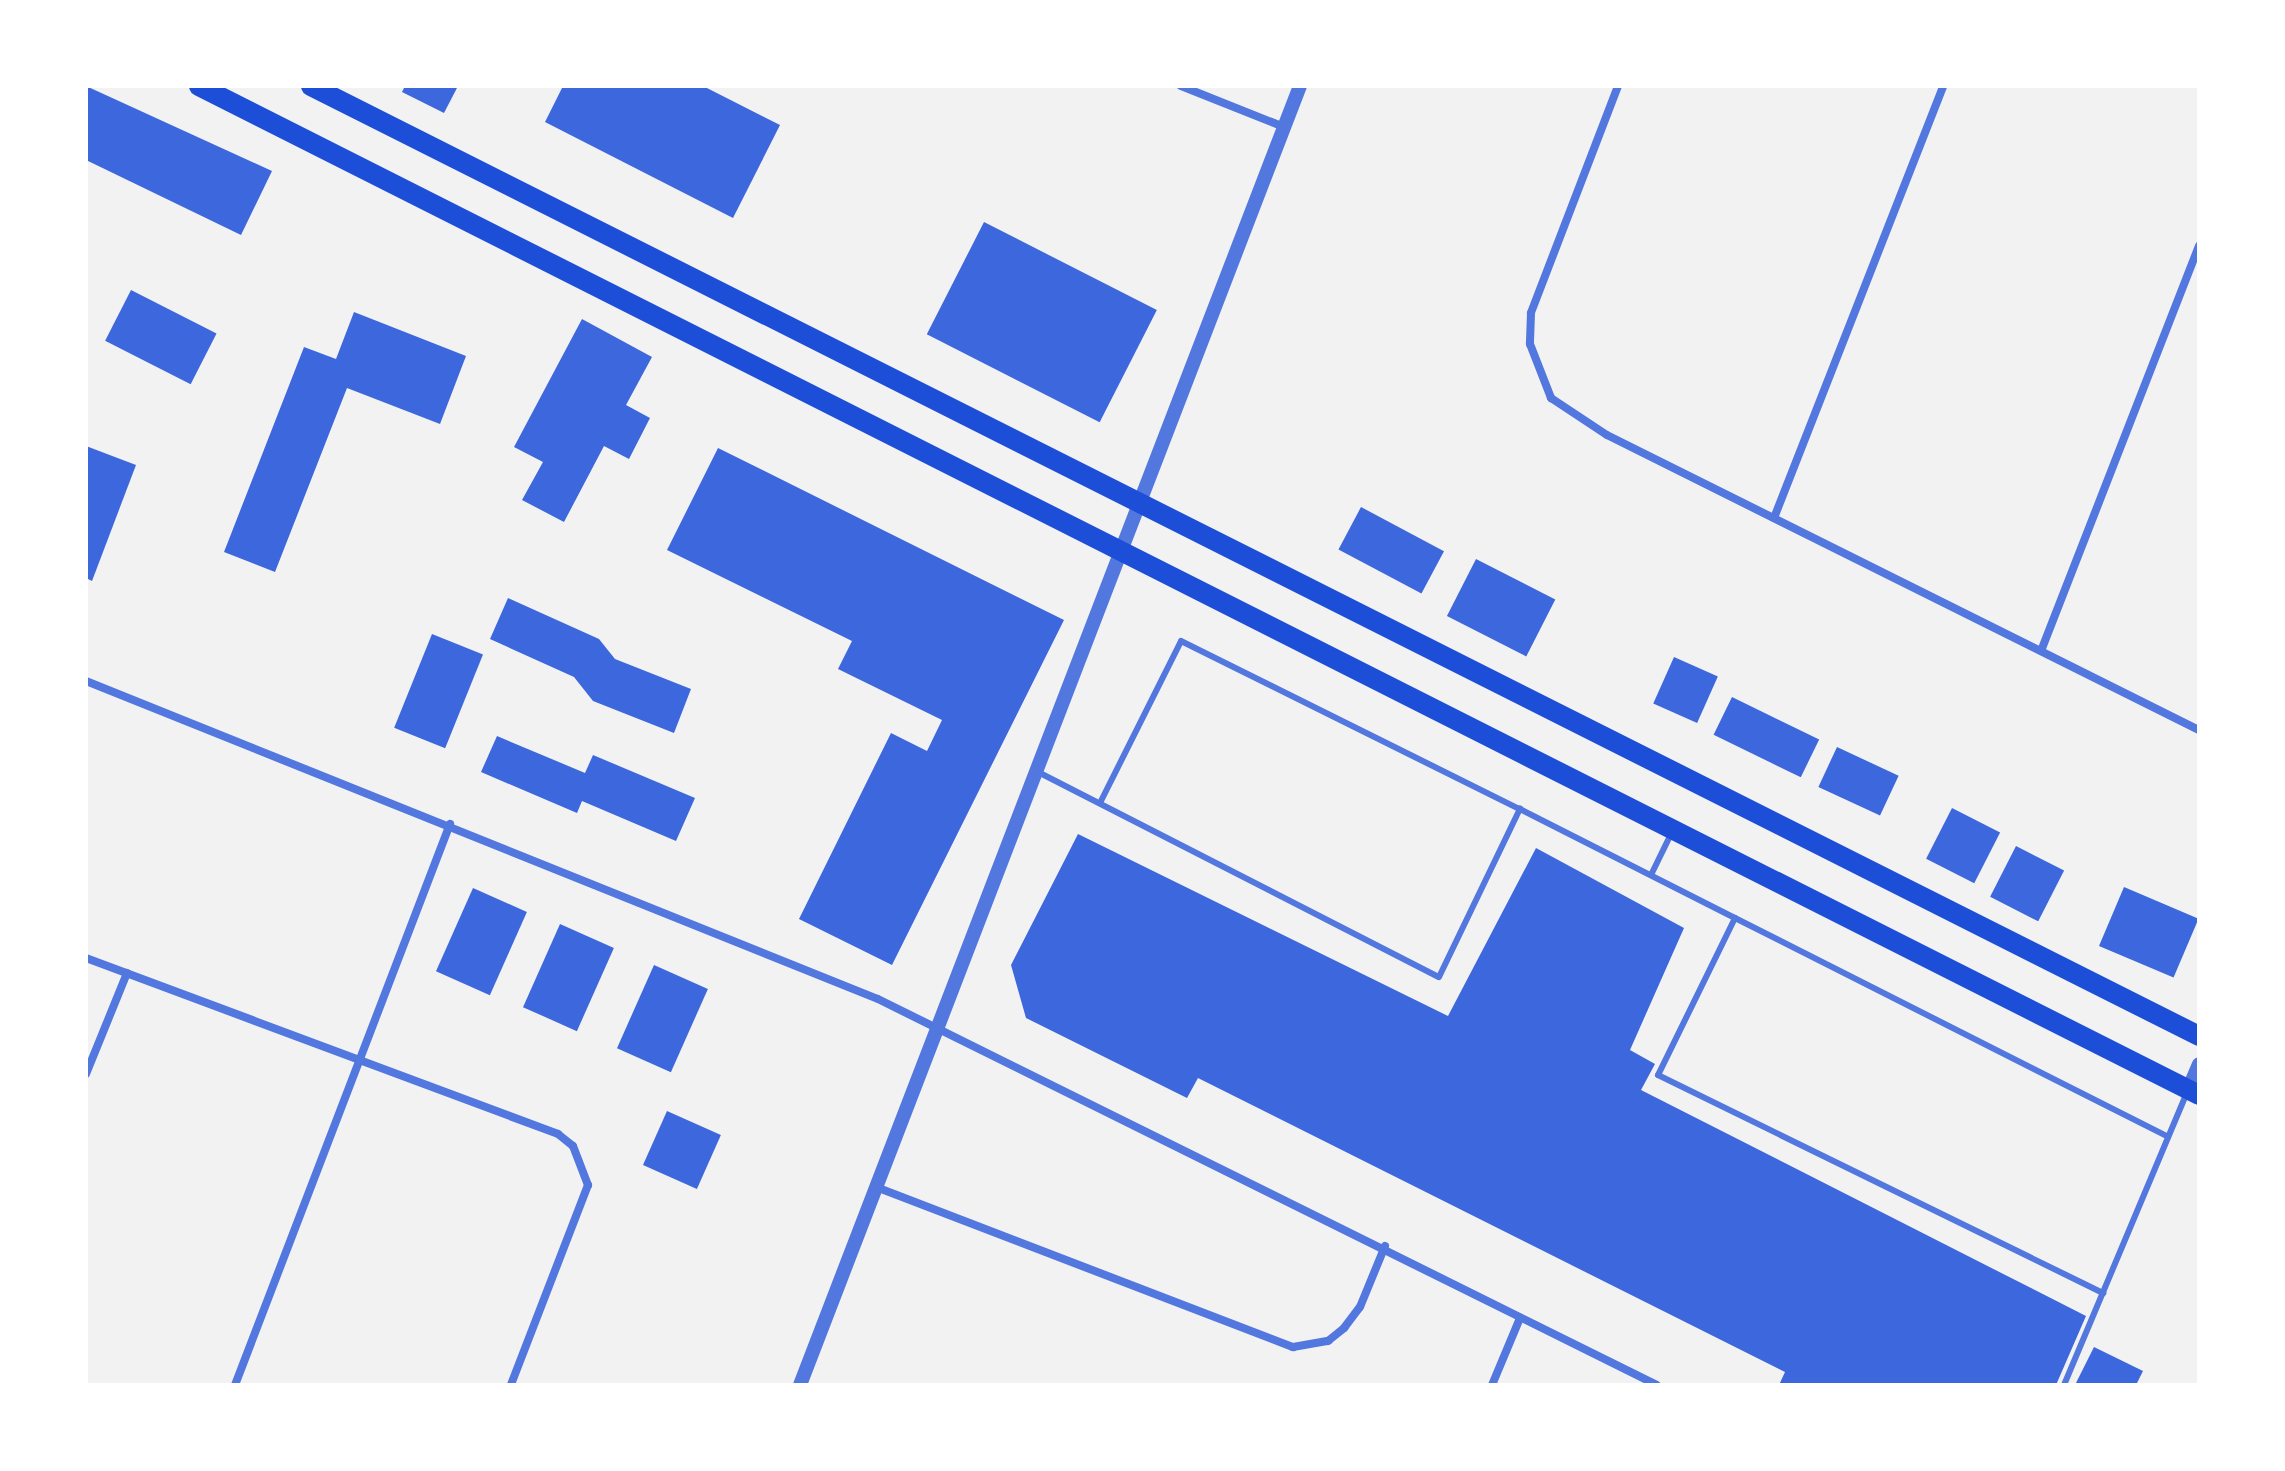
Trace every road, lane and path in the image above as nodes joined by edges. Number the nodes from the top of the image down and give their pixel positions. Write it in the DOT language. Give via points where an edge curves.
graph roads {
  1 [pos="199,86"];
  2 [pos="311,86"];
  3 [pos="1181,86"];
  4 [pos="1300,86"];
  5 [pos="1618,86"];
  6 [pos="1943,86"];
  7 [pos="1284,127"];
  8 [pos="2199,246"];
  9 [pos="1137,505"];
  10 [pos="1774,518"];
  11 [pos="1119,552"];
  12 [pos="2041,651"];
  13 [pos="86,681"];
  14 [pos="2199,730"];
  15 [pos="1035,770"];
  16 [pos="1100,803"];
  17 [pos="1520,809"];
  18 [pos="450,824"];
  19 [pos="1672,830"];
  20 [pos="1651,875"];
  21 [pos="1735,918"];
  22 [pos="86,958"];
  23 [pos="127,973"];
  24 [pos="936,1029"];
  25 [pos="2199,1036"];
  26 [pos="360,1060"];
  27 [pos="2199,1064"];
  28 [pos="86,1074"];
  29 [pos="2194,1093"];
  30 [pos="2168,1137"];
  31 [pos="876,1187"];
  32 [pos="1385,1246"];
  33 [pos="2103,1293"];
  34 [pos="1520,1318"];
  35 [pos="235,1385"];
  36 [pos="511,1385"];
  37 [pos="800,1385"];
  38 [pos="1492,1385"];
  39 [pos="1657,1385"];
  40 [pos="2064,1385"];
  1 -- 11 [label="highway"];
  2 -- 9 [label="highway"];
  3 -- 7 [label="street"];
  4 -- 7 [label="street"];
  5 -- 10 [label="street" via="1531,313 1530,344 1551,398 1607,435"];
  6 -- 10 [label="street"];
  7 -- 9 [label="street"];
  8 -- 12 [label="street"];
  9 -- 11 [label="street"];
  9 -- 25 [label="highway"];
  10 -- 12 [label="street"];
  11 -- 15 [label="street"];
  11 -- 19 [label="highway"];
  12 -- 14 [label="street"];
  13 -- 18 [label="street"];
  15 -- 16 [label="lane"];
  15 -- 24 [label="street"];
  16 -- 17 [label="lane" via="1181,641"];
  16 -- 17 [label="lane" via="1439,977"];
  17 -- 20 [label="lane"];
  18 -- 24 [label="street" via="878,999"];
  18 -- 26 [label="street"];
  19 -- 20 [label="lane"];
  19 -- 29 [label="highway"];
  20 -- 21 [label="lane"];
  21 -- 30 [label="lane"];
  21 -- 33 [label="lane" via="1658,1075"];
  22 -- 23 [label="street"];
  23 -- 26 [label="street"];
  23 -- 28 [label="street"];
  24 -- 31 [label="street"];
  24 -- 32 [label="street"];
  26 -- 35 [label="street"];
  26 -- 36 [label="street" via="558,1134 580,1156 588,1185"];
  27 -- 29 [label="street"];
  29 -- 30 [label="lane"];
  30 -- 33 [label="lane"];
  31 -- 32 [label="street" via="1293,1347 1328,1341 1344,1328 1360,1307"];
  31 -- 37 [label="street"];
  32 -- 34 [label="street"];
  33 -- 40 [label="lane"];
  34 -- 38 [label="street"];
  34 -- 39 [label="street"];
}
